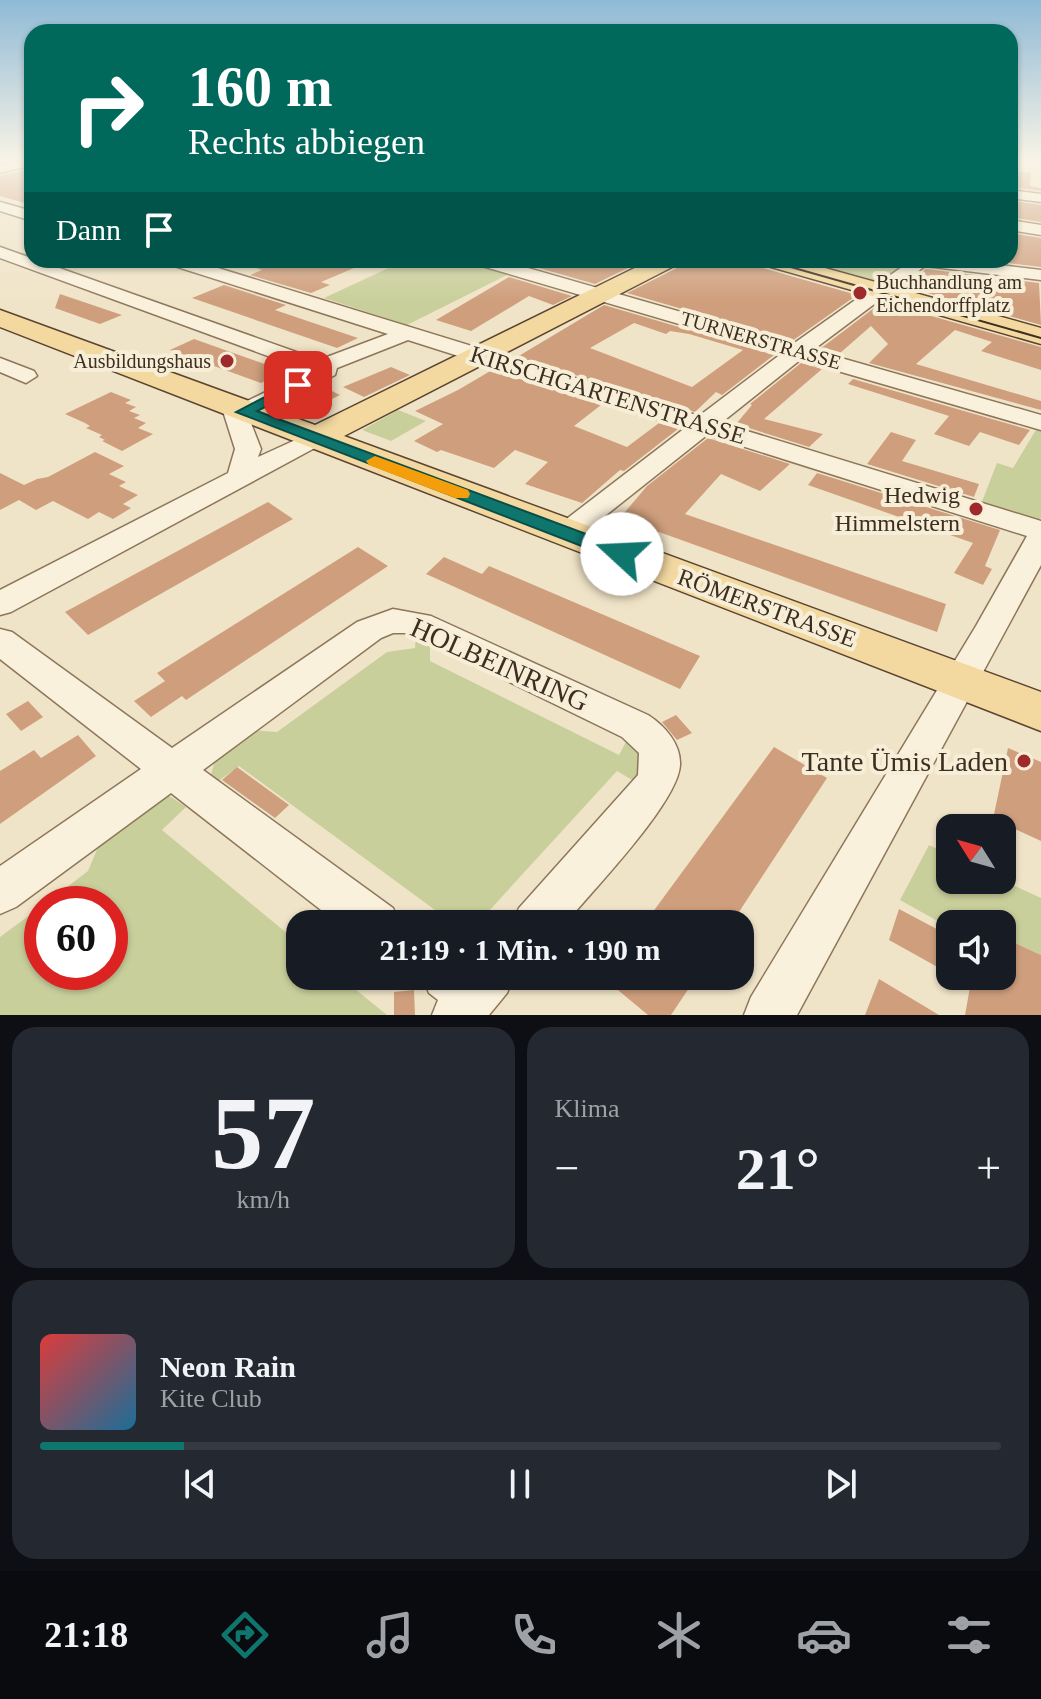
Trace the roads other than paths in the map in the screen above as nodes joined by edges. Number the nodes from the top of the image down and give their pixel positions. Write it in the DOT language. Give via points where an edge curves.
graph roads {
  1 [pos="1,206"];
  2 [pos="24,213"];
  3 [pos="24,217"];
  4 [pos="0,222"];
  5 [pos="1018,226"];
  6 [pos="1041,230"];
  7 [pos="0,252"];
  8 [pos="24,261"];
  9 [pos="44,268"];
  10 [pos="200,268"];
  11 [pos="510,268"];
  12 [pos="653,268"];
  13 [pos="802,268"];
  14 [pos="912,268"];
  15 [pos="986,268"];
  16 [pos="1041,275"];
  17 [pos="883,290"];
  18 [pos="603,294"];
  19 [pos="0,318"];
  20 [pos="408,333"];
  21 [pos="1041,336"];
  22 [pos="799,350"];
  23 [pos="481,356"];
  24 [pos="0,364"];
  25 [pos="324,369"];
  26 [pos="0,387"];
  27 [pos="239,410"];
  28 [pos="1041,423"];
  29 [pos="705,426"];
  30 [pos="315,438"];
  31 [pos="239,479"];
  32 [pos="566,533"];
  33 [pos="1041,534"];
  34 [pos="0,604"];
  35 [pos="0,641"];
  36 [pos="961,681"];
  37 [pos="1041,712"];
  38 [pos="172,771"];
  39 [pos="0,892"];
  40 [pos="358,910"];
  41 [pos="547,910"];
  42 [pos="769,1015"];
  1 -- 2 [label="street"];
  3 -- 4 [label="street"];
  5 -- 6 [label="street"];
  7 -- 8 [label="street"];
  9 -- 25 [label="street"];
  10 -- 20 [label="street, KIRSCHGARTENSTRASSE"];
  11 -- 18 [label="street, TURNERSTRASSE"];
  12 -- 18 [label="main road"];
  13 -- 17 [label="main road"];
  14 -- 17 [label="street"];
  15 -- 16 [label="street"];
  17 -- 21 [label="main road"];
  17 -- 22 [label="street"];
  18 -- 22 [label="street, TURNERSTRASSE"];
  18 -- 23 [label="main road"];
  19 -- 27 [label="main road, RÖMERSTRASSE"];
  20 -- 23 [label="street, KIRSCHGARTENSTRASSE"];
  20 -- 25 [label="street"];
  22 -- 28 [label="street, TURNERSTRASSE"];
  22 -- 29 [label="street"];
  23 -- 29 [label="street, KIRSCHGARTENSTRASSE"];
  23 -- 30 [label="main road"];
  24 -- 26 [label="street" via="26,376"];
  25 -- 27 [label="street"];
  27 -- 30 [label="main road, RÖMERSTRASSE"];
  27 -- 31 [label="street" via="248,449"];
  29 -- 32 [label="street"];
  29 -- 33 [label="street, KIRSCHGARTENSTRASSE"];
  30 -- 31 [label="street"];
  30 -- 32 [label="main road, RÖMERSTRASSE"];
  31 -- 34 [label="street"];
  32 -- 36 [label="main road, RÖMERSTRASSE"];
  33 -- 36 [label="street"];
  35 -- 38 [label="street"];
  36 -- 37 [label="main road, RÖMERSTRASSE"];
  36 -- 42 [label="street"];
  38 -- 39 [label="street, HOLBEINRING"];
  38 -- 40 [label="street"];
  38 -- 41 [label="street, HOLBEINRING" via="369,630 402,619 419,624 635,726 661,753 654,786"];
}
